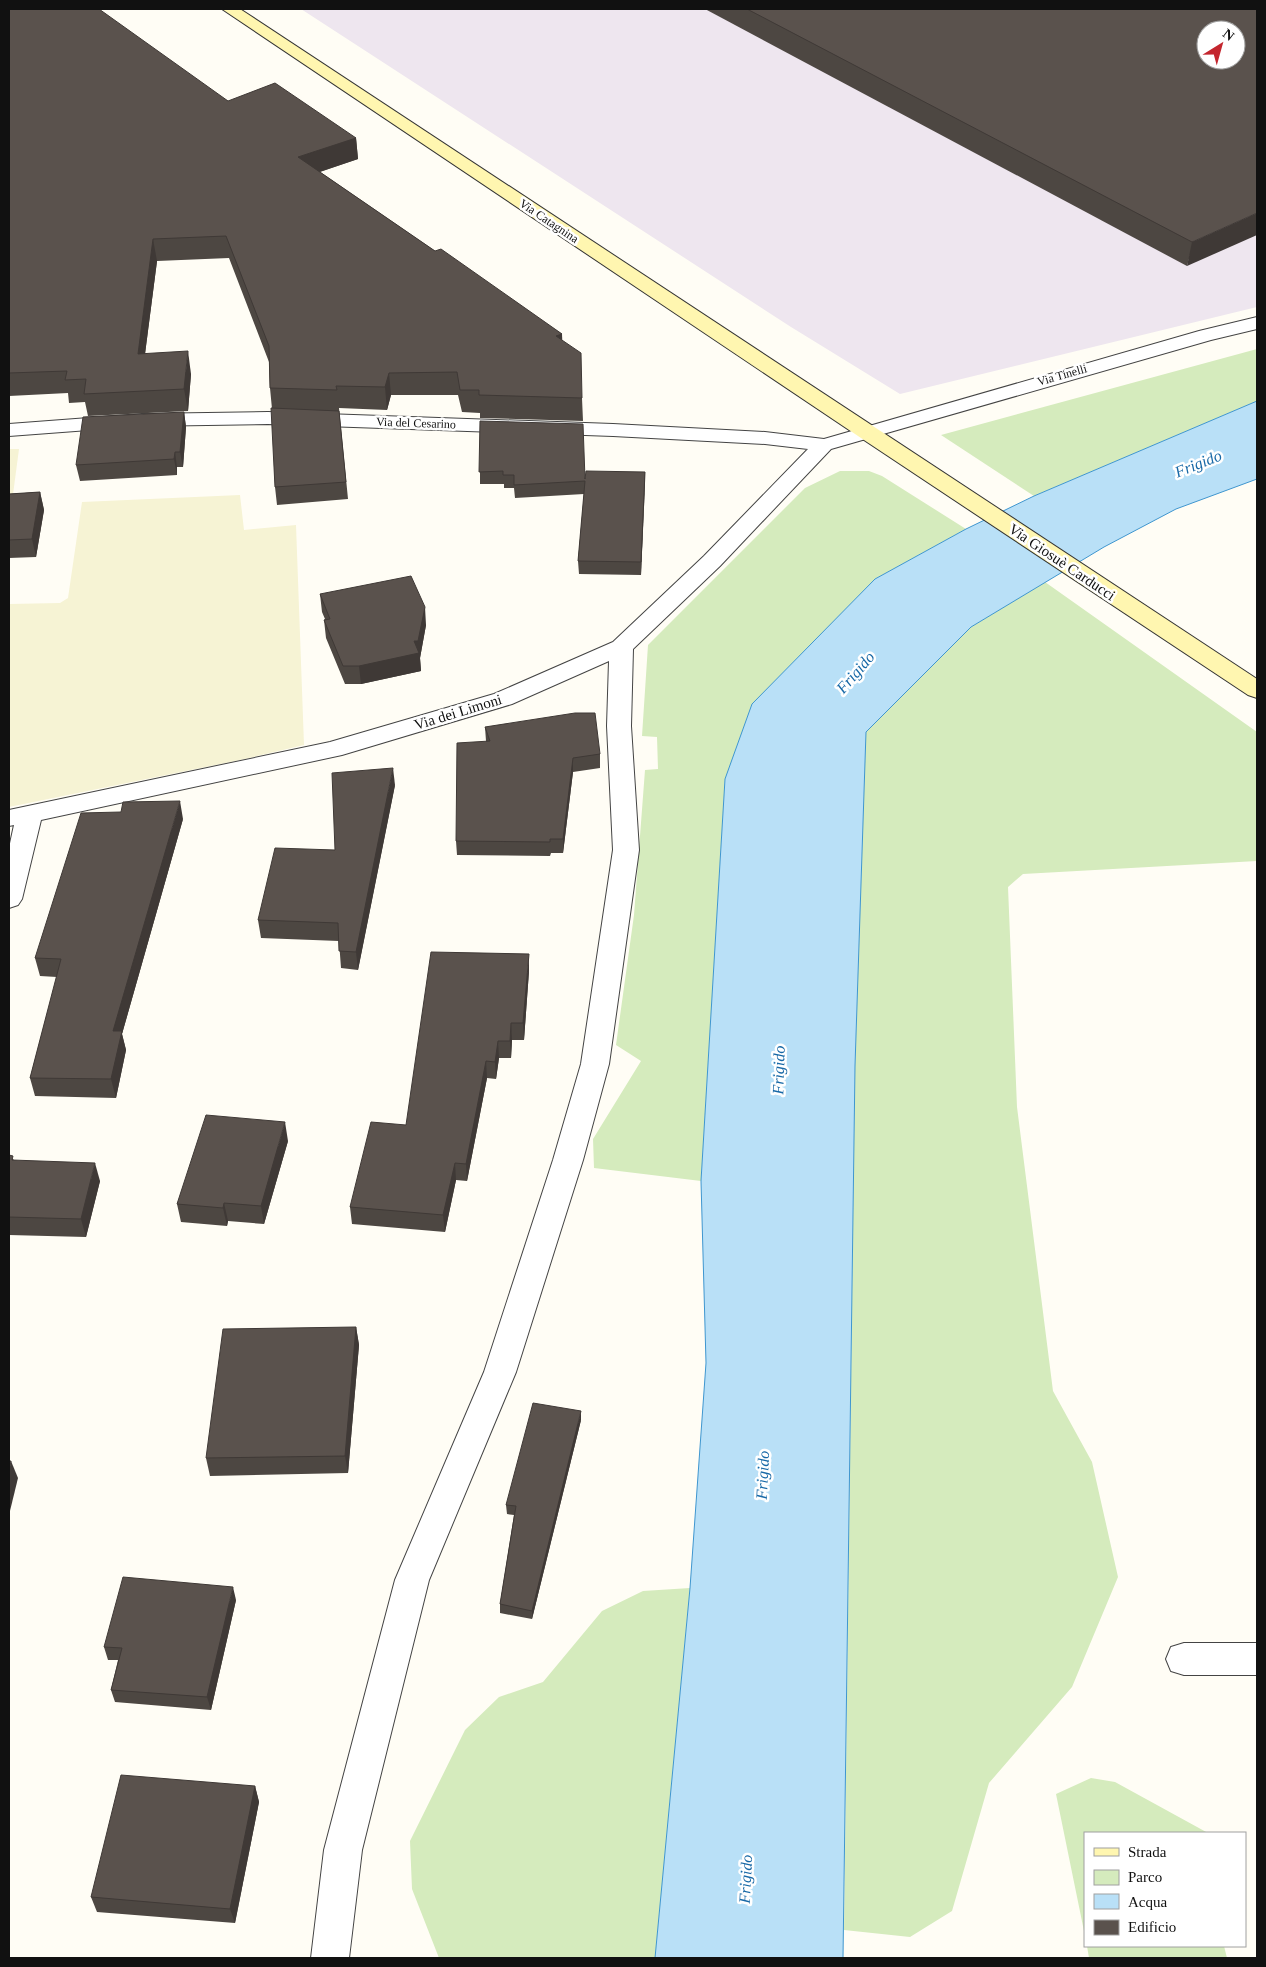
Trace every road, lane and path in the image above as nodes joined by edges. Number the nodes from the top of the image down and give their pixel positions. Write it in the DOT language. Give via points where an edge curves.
graph roads {
  1 [pos="230,9"];
  2 [pos="1257,323"];
  3 [pos="9,430"];
  4 [pos="868,434"];
  5 [pos="824,445"];
  6 [pos="621,647"];
  7 [pos="1257,690"];
  8 [pos="19,816"];
  9 [pos="9,899"];
  10 [pos="1184,1659"];
  11 [pos="1257,1659"];
  12 [pos="330,1958"];
  1 -- 4 [label="main road, Via Catagnina"];
  2 -- 4 [label="street, Via Tinelli" via="1033,384"];
  3 -- 5 [label="street, Via del Cesarino" via="142,420 268,418 632,431 765,438"];
  4 -- 5 [label="street, Via Tinelli"];
  4 -- 7 [label="main road, Via Giosuè Carducci"];
  5 -- 6 [label="street, Via dei Limoni" via="712,561"];
  6 -- 8 [label="street, Via dei Limoni" via="503,699 333,748"];
  6 -- 12 [label="street" via="619,726 626,850 595,1064 500,1372 412,1580 343,1850"];
  8 -- 9 [label="street"];
  10 -- 11 [label="street"];
}
